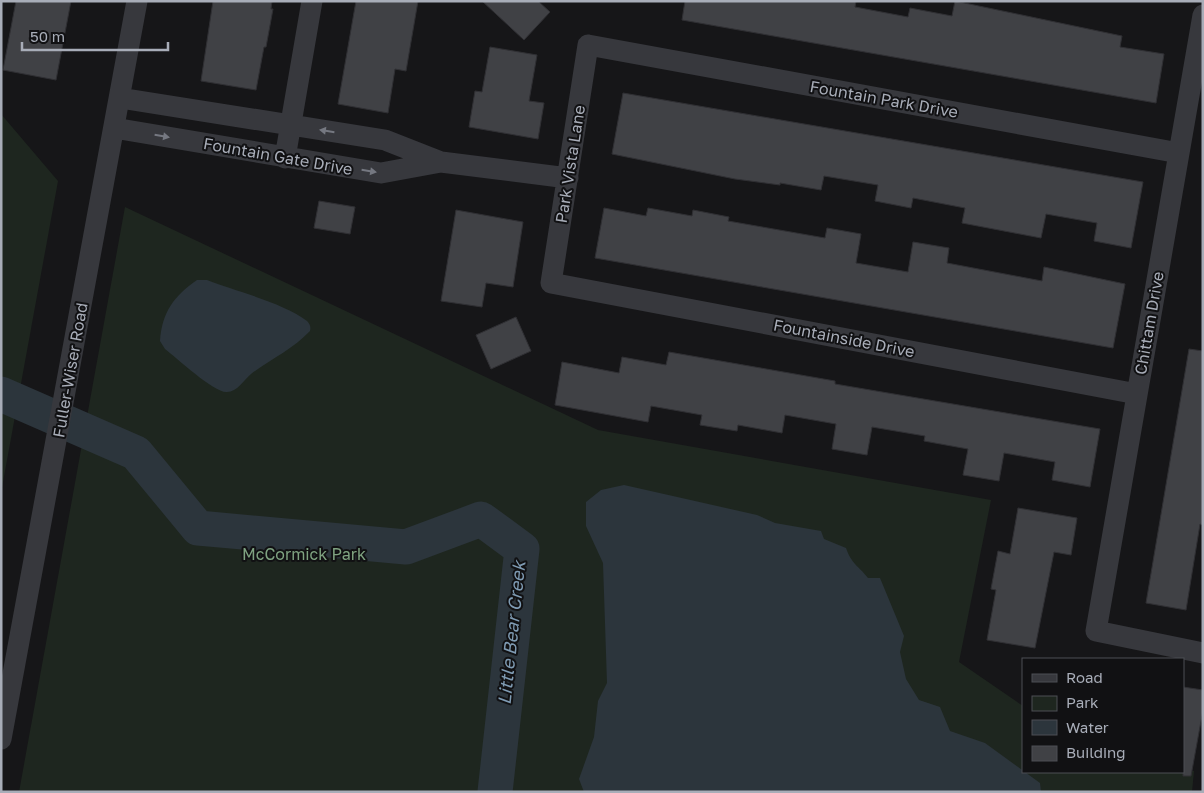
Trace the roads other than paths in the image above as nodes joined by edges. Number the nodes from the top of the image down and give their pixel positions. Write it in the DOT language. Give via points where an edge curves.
graph roads {
  1 [pos="137,1"];
  2 [pos="312,1"];
  3 [pos="1203,15"];
  4 [pos="588,45"];
  5 [pos="120,98"];
  6 [pos="291,125"];
  7 [pos="114,128"];
  8 [pos="1179,153"];
  9 [pos="285,158"];
  10 [pos="441,162"];
  11 [pos="568,178"];
  12 [pos="551,283"];
  13 [pos="1137,394"];
  14 [pos="1203,653"];
  15 [pos="1,739"];
  1 -- 5 [label="street, Fuller-Wiser Road"];
  2 -- 6 [label="street"];
  3 -- 8 [label="street, Chittam Drive"];
  4 -- 8 [label="street, Fountain Park Drive"];
  4 -- 11 [label="street, Park Vista Lane"];
  5 -- 6 [label="street, Fountain Gate Drive"];
  5 -- 7 [label="street, Fuller-Wiser Road"];
  6 -- 9 [label="street"];
  10 -- 6 [label="street, Fountain Gate Drive, one-way" via="385,140"];
  7 -- 9 [label="street, Fountain Gate Drive, one-way"];
  7 -- 15 [label="street, Fuller-Wiser Road"];
  8 -- 13 [label="street, Chittam Drive"];
  9 -- 10 [label="street, Fountain Gate Drive, one-way" via="380,173"];
  10 -- 11 [label="street, Fountain Gate Drive"];
  11 -- 12 [label="street, Park Vista Lane"];
  12 -- 13 [label="street, Fountainside Drive"];
  13 -- 14 [label="street, Chittam Drive" via="1096,631"];
}
